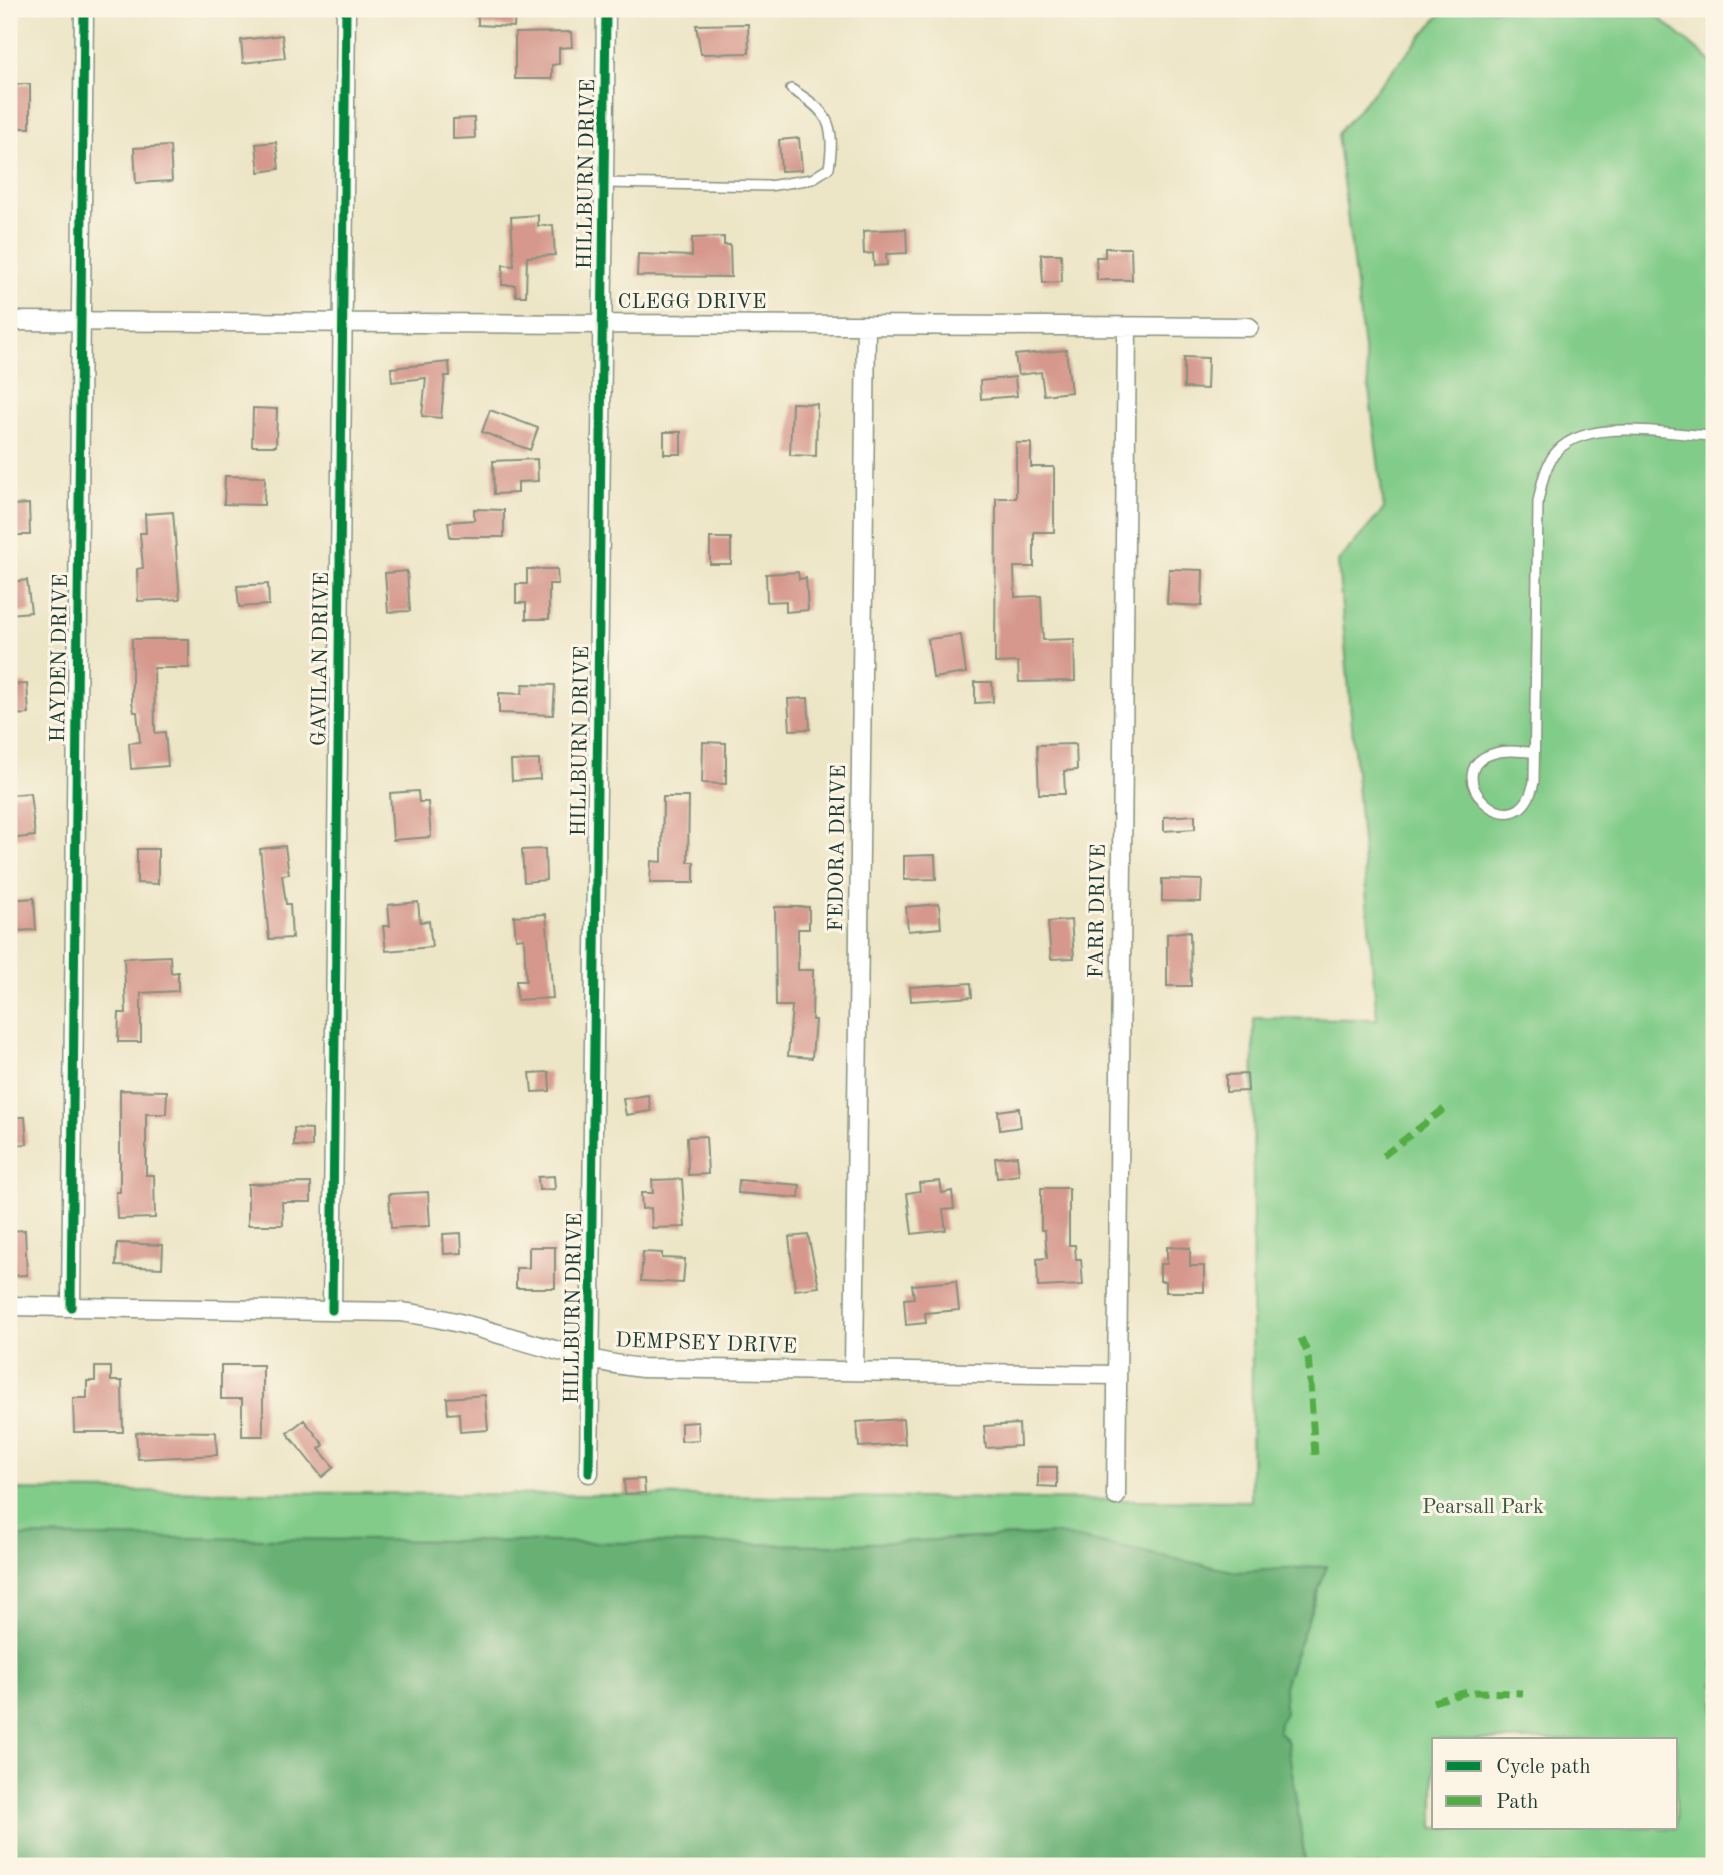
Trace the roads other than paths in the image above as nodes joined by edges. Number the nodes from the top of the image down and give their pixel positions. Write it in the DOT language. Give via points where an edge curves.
graph roads {
  1 [pos="85,9"];
  2 [pos="346,9"];
  3 [pos="606,9"];
  4 [pos="790,89"];
  5 [pos="604,183"];
  6 [pos="81,320"];
  7 [pos="9,321"];
  8 [pos="342,322"];
  9 [pos="603,325"];
  10 [pos="866,325"];
  11 [pos="1127,327"];
  12 [pos="1249,327"];
  13 [pos="1714,436"];
  14 [pos="1534,752"];
  15 [pos="9,1306"];
  16 [pos="71,1307"];
  17 [pos="332,1310"];
  18 [pos="592,1360"];
  19 [pos="854,1371"];
  20 [pos="1115,1375"];
  21 [pos="589,1473"];
  22 [pos="1116,1496"];
  1 -- 6 [label="street, HAYDEN DRIVE"];
  2 -- 8 [label="street, GAVILAN DRIVE"];
  3 -- 5 [label="street, HILLBURN DRIVE"];
  4 -- 5 [label="lane" via="819,106 833,141 829,168 812,179 769,186"];
  5 -- 9 [label="street, HILLBURN DRIVE"];
  6 -- 7 [label="street, CLEGG DRIVE"];
  6 -- 8 [label="street, CLEGG DRIVE"];
  6 -- 16 [label="street, HAYDEN DRIVE"];
  8 -- 9 [label="street, CLEGG DRIVE"];
  8 -- 17 [label="street, GAVILAN DRIVE"];
  9 -- 10 [label="street, CLEGG DRIVE"];
  9 -- 18 [label="street, HILLBURN DRIVE"];
  10 -- 11 [label="street, CLEGG DRIVE"];
  10 -- 19 [label="street, FEDORA DRIVE"];
  11 -- 12 [label="street, CLEGG DRIVE"];
  11 -- 20 [label="street, FARR DRIVE"];
  13 -- 14 [label="lane" via="1612,430 1577,437 1554,455 1538,502"];
  14 -- 14 [label="lane" via="1504,751 1482,760 1473,781 1482,803 1503,812 1524,803 1534,782"];
  15 -- 16 [label="street, DEMPSEY DRIVE"];
  16 -- 17 [label="street, DEMPSEY DRIVE"];
  17 -- 18 [label="street, DEMPSEY DRIVE" via="401,1312 456,1320"];
  18 -- 19 [label="street, DEMPSEY DRIVE" via="642,1368"];
  18 -- 21 [label="street, HILLBURN DRIVE"];
  19 -- 20 [label="street, DEMPSEY DRIVE"];
  20 -- 22 [label="street, FARR DRIVE"];
}
